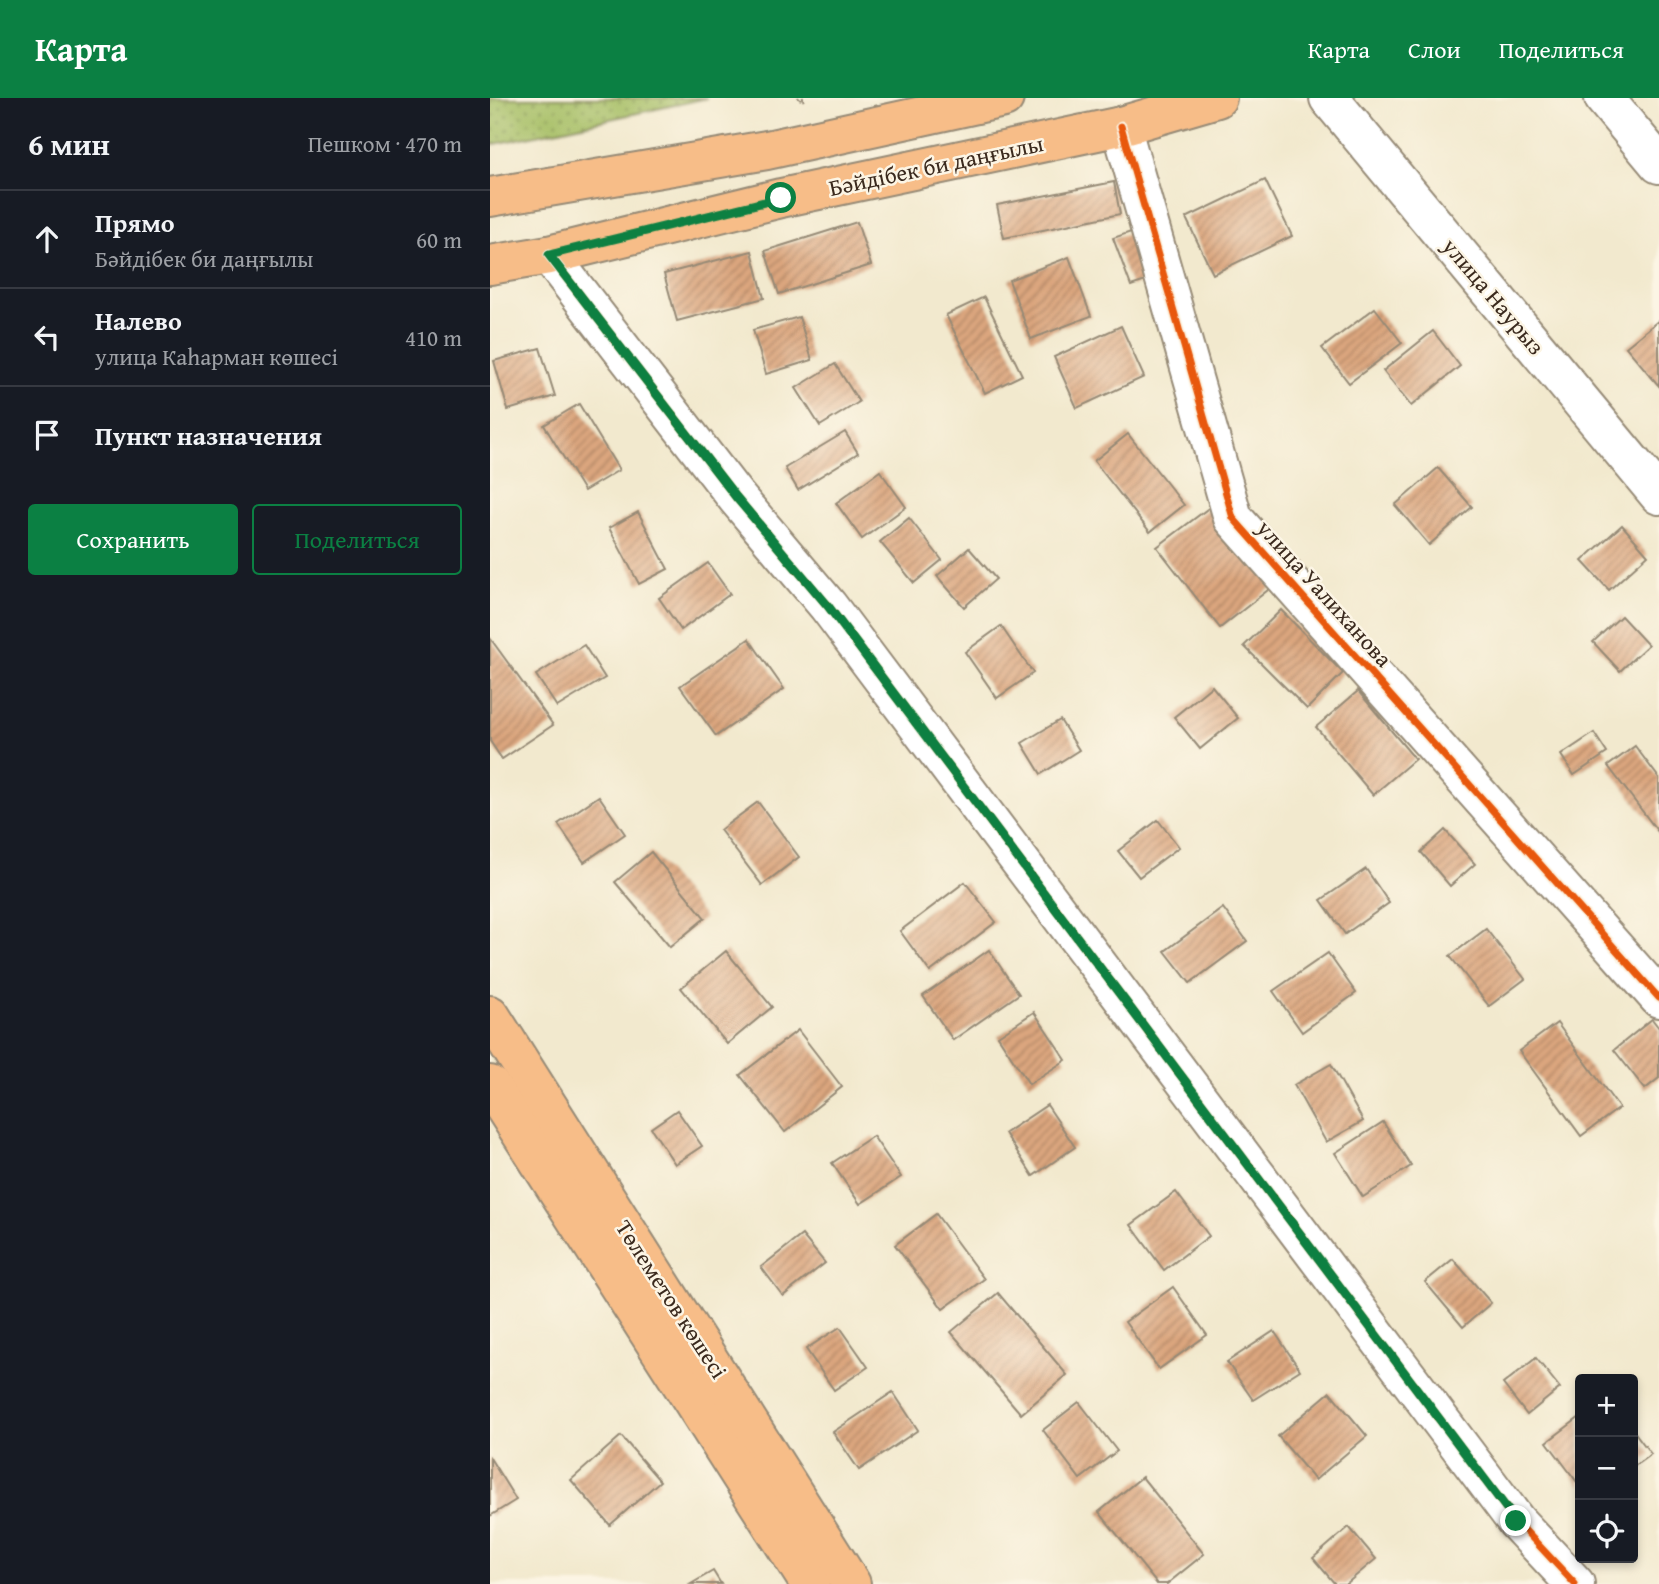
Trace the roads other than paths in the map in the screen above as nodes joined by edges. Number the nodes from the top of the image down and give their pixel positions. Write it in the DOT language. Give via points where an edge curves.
graph roads {
  1 [pos="1004,98"];
  2 [pos="1217,98"];
  3 [pos="1329,98"];
  4 [pos="1604,98"];
  5 [pos="1121,126"];
  6 [pos="1659,164"];
  7 [pos="490,197"];
  8 [pos="549,255"];
  9 [pos="490,265"];
  10 [pos="1659,495"];
  11 [pos="1659,998"];
  12 [pos="490,1015"];
  13 [pos="490,1085"];
  14 [pos="810,1584"];
  15 [pos="851,1584"];
  16 [pos="1576,1584"];
  1 -- 7 [label="main road" via="767,150"];
  2 -- 5 [label="main road, Бәйдібек би даңғылы"];
  3 -- 10 [label="street, улица Наурыз"];
  4 -- 6 [label="street"];
  5 -- 8 [label="main road, Бәйдібек би даңғылы" via="781,198"];
  5 -- 11 [label="street, улица Уалиханова" via="1233,518"];
  8 -- 9 [label="main road, Бәйдібек би даңғылы"];
  8 -- 16 [label="street" via="736,497 828,606 1516,1521"];
  12 -- 15 [label="main road, Төлеметов көшесі"];
  13 -- 14 [label="main road, Төлеметов көшесі"];
}
